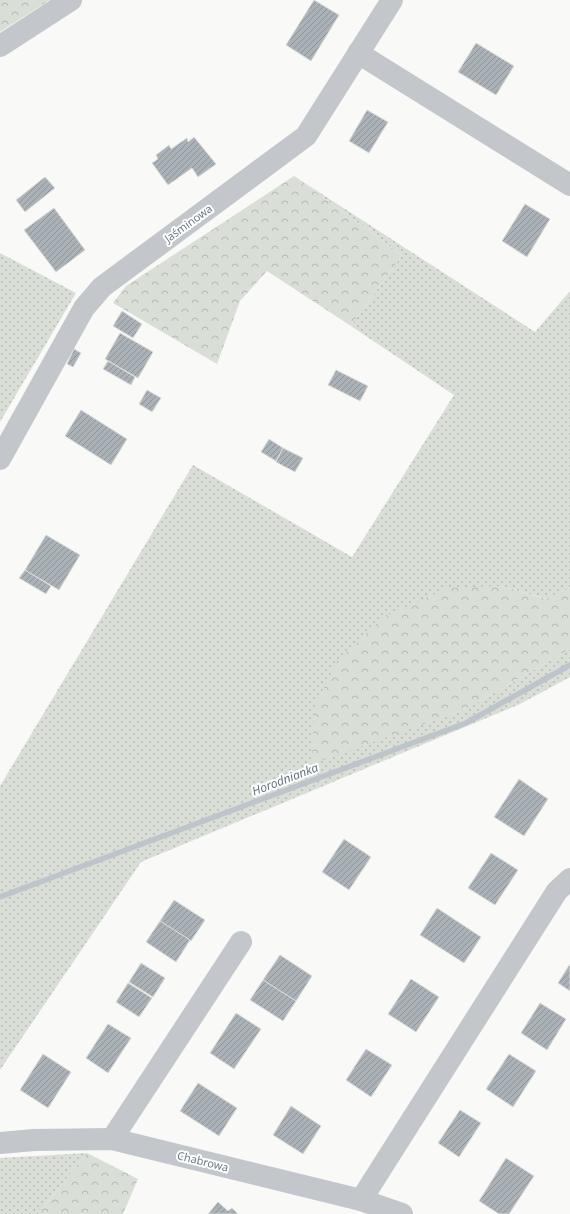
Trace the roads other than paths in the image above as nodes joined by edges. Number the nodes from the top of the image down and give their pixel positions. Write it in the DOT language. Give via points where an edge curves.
graph roads {
  1 [pos="71,0"];
  2 [pos="392,0"];
  3 [pos="0,46"];
  4 [pos="358,54"];
  5 [pos="570,185"];
  6 [pos="0,459"];
  7 [pos="570,879"];
  8 [pos="242,942"];
  9 [pos="112,1139"];
  10 [pos="0,1143"];
  11 [pos="361,1200"];
  12 [pos="402,1214"];
  1 -- 3 [label="street"];
  2 -- 4 [label="street, Jaśminowa"];
  4 -- 5 [label="street"];
  4 -- 6 [label="street, Jaśminowa" via="306,136 102,286 84,308"];
  7 -- 11 [label="street" via="557,891"];
  8 -- 9 [label="street"];
  9 -- 10 [label="street, Chabrowa"];
  9 -- 11 [label="street, Chabrowa"];
  11 -- 12 [label="street, Chabrowa"];
}
